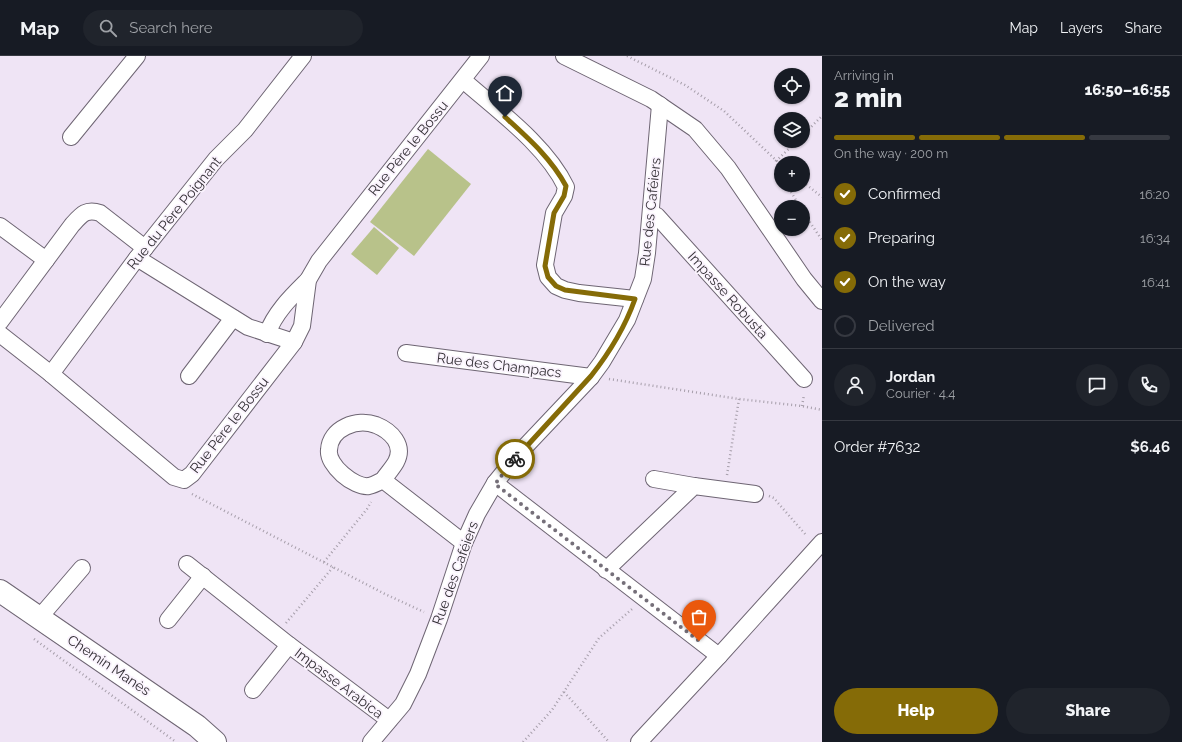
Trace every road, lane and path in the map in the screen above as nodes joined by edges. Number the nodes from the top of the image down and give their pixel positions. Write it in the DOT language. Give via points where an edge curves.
graph roads {
  1 [pos="136,56"];
  2 [pos="303,56"];
  3 [pos="481,56"];
  4 [pos="564,56"];
  5 [pos="627,56"];
  6 [pos="463,80"];
  7 [pos="660,105"];
  8 [pos="822,116"];
  9 [pos="810,128"];
  10 [pos="71,137"];
  11 [pos="790,148"];
  12 [pos="781,156"];
  13 [pos="774,159"];
  14 [pos="810,188"];
  15 [pos="822,197"];
  16 [pos="651,213"];
  17 [pos="810,222"];
  18 [pos="0,226"];
  19 [pos="822,240"];
  20 [pos="141,253"];
  21 [pos="46,260"];
  22 [pos="308,280"];
  23 [pos="635,299"];
  24 [pos="822,301"];
  25 [pos="233,318"];
  26 [pos="0,322"];
  27 [pos="0,334"];
  28 [pos="267,334"];
  29 [pos="294,342"];
  30 [pos="406,353"];
  31 [pos="51,374"];
  32 [pos="189,376"];
  33 [pos="591,376"];
  34 [pos="804,379"];
  35 [pos="739,399"];
  36 [pos="822,410"];
  37 [pos="654,479"];
  38 [pos="184,480"];
  39 [pos="376,483"];
  40 [pos="495,484"];
  41 [pos="694,486"];
  42 [pos="724,490"];
  43 [pos="755,494"];
  44 [pos="464,543"];
  45 [pos="820,545"];
  46 [pos="324,562"];
  47 [pos="187,564"];
  48 [pos="334,566"];
  49 [pos="82,568"];
  50 [pos="606,570"];
  51 [pos="203,576"];
  52 [pos="0,591"];
  53 [pos="645,598"];
  54 [pos="439,619"];
  55 [pos="168,620"];
  56 [pos="35,628"];
  57 [pos="276,635"];
  58 [pos="289,645"];
  59 [pos="720,656"];
  60 [pos="253,690"];
  61 [pos="564,692"];
  62 [pos="389,720"];
  63 [pos="176,742"];
  64 [pos="215,742"];
  65 [pos="371,742"];
  66 [pos="524,742"];
  67 [pos="609,742"];
  68 [pos="639,742"];
  1 -- 10 [label="street"];
  2 -- 20 [label="street, Rue du Père Poignant" via="245,130 216,159"];
  3 -- 6 [label="street, Rue Père le Bossu"];
  4 -- 7 [label="street"];
  5 -- 13 [label="path" via="685,85 724,111"];
  6 -- 22 [label="street, Rue Père le Bossu" via="319,261"];
  6 -- 23 [label="street" via="536,145 566,186 564,196 554,213 545,266 548,277 556,286 565,290"];
  7 -- 16 [label="street, Rue des Caféiers"];
  7 -- 24 [label="street" via="695,129 728,168 804,279"];
  8 -- 9 [label="path"];
  11 -- 12 [label="path"];
  14 -- 15 [label="path"];
  16 -- 23 [label="street, Rue des Caféiers" via="643,279"];
  16 -- 34 [label="street, Impasse Robusta" via="657,216"];
  17 -- 19 [label="path"];
  18 -- 21 [label="street"];
  20 -- 21 [label="street" via="100,213 88,211 72,225"];
  20 -- 25 [label="street"];
  20 -- 31 [label="street, Rue du Père Poignant"];
  21 -- 26 [label="street"];
  22 -- 28 [label="street, Rue Père le Bossu" via="292,295 270,325"];
  22 -- 29 [label="street, Rue Père le Bossu" via="302,326"];
  23 -- 33 [label="street, Rue des Caféiers" via="614,345"];
  25 -- 28 [label="street"];
  25 -- 32 [label="street"];
  27 -- 31 [label="street"];
  28 -- 29 [label="street"];
  29 -- 38 [label="street, Rue Père le Bossu" via="192,474"];
  30 -- 33 [label="street, Rue des Champacs"];
  31 -- 38 [label="street, Rue Père le Bossu" via="174,477"];
  33 -- 35 [label="path"];
  33 -- 40 [label="street, Rue des Caféiers" via="521,450"];
  35 -- 36 [label="path"];
  35 -- 42 [label="path"];
  37 -- 41 [label="street"];
  38 -- 46 [label="path" via="189,492 194,496"];
  39 -- 44 [label="street"];
  39 -- 46 [label="path" via="368,509"];
  40 -- 44 [label="street, Rue des Caféiers"];
  40 -- 50 [label="street"];
  41 -- 42 [label="street"];
  41 -- 50 [label="street"];
  42 -- 43 [label="street"];
  43 -- 45 [label="path" via="774,498"];
  44 -- 54 [label="street, Rue des Caféiers"];
  45 -- 59 [label="street"];
  46 -- 48 [label="path"];
  47 -- 51 [label="street, Impasse Arabica"];
  48 -- 54 [label="path" via="384,594"];
  48 -- 57 [label="path"];
  49 -- 56 [label="street"];
  50 -- 53 [label="street"];
  51 -- 55 [label="street"];
  51 -- 57 [label="street, Impasse Arabica"];
  52 -- 56 [label="street, Chemin Manès"];
  53 -- 59 [label="street"];
  53 -- 61 [label="path" via="599,638"];
  54 -- 62 [label="street, Rue des Caféiers" via="418,674 403,704"];
  56 -- 63 [label="path"];
  56 -- 64 [label="street, Chemin Manès" via="197,726"];
  57 -- 58 [label="street, Impasse Arabica"];
  58 -- 60 [label="street, Impasse Arabica"];
  58 -- 62 [label="street, Impasse Arabica"];
  59 -- 68 [label="street"];
  61 -- 66 [label="path" via="545,719"];
  61 -- 67 [label="path"];
  62 -- 65 [label="street, Rue des Caféiers"];
}
